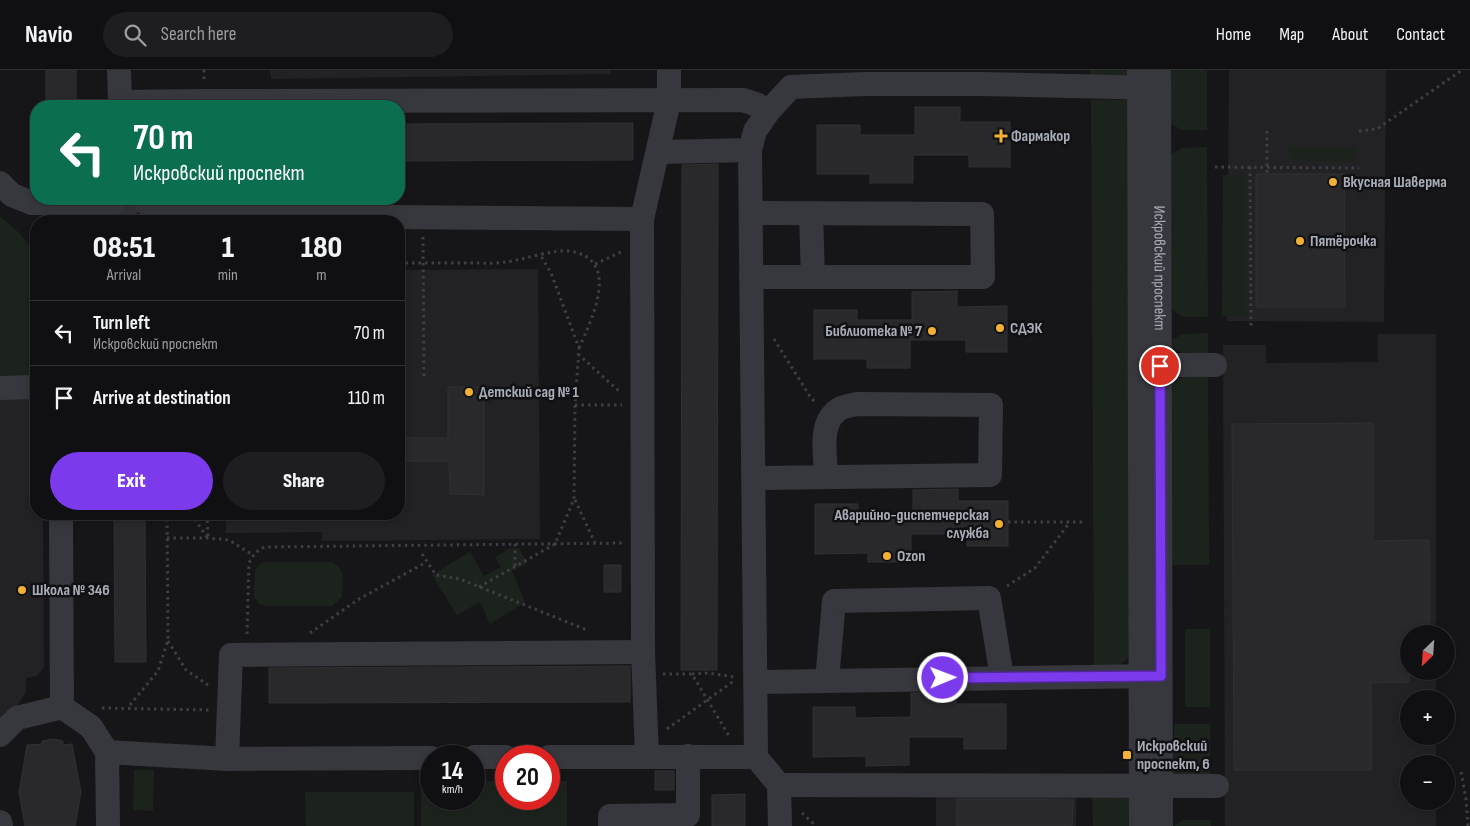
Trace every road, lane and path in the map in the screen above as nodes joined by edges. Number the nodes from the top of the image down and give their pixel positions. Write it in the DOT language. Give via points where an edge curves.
graph roads {
  1 [pos="119,70"];
  2 [pos="669,70"];
  3 [pos="1462,70"];
  4 [pos="981,77"];
  5 [pos="790,78"];
  6 [pos="1149,79"];
  7 [pos="120,100"];
  8 [pos="669,101"];
  9 [pos="405,103"];
  10 [pos="768,112"];
  11 [pos="1267,130"];
  12 [pos="1359,131"];
  13 [pos="750,150"];
  14 [pos="659,152"];
  15 [pos="1215,167"];
  16 [pos="1250,167"];
  17 [pos="1267,167"];
  18 [pos="1359,168"];
  19 [pos="1268,174"];
  20 [pos="0,183"];
  21 [pos="30,202"];
  22 [pos="38,205"];
  23 [pos="101,205"];
  24 [pos="239,205"];
  25 [pos="57,212"];
  26 [pos="751,214"];
  27 [pos="811,214"];
  28 [pos="267,215"];
  29 [pos="405,217"];
  30 [pos="422,217"];
  31 [pos="642,219"];
  32 [pos="541,256"];
  33 [pos="405,263"];
  34 [pos="423,263"];
  35 [pos="752,277"];
  36 [pos="813,277"];
  37 [pos="1150,327"];
  38 [pos="1252,327"];
  39 [pos="771,334"];
  40 [pos="579,348"];
  41 [pos="578,354"];
  42 [pos="1215,365"];
  43 [pos="1160,366"];
  44 [pos="424,377"];
  45 [pos="0,388"];
  46 [pos="30,388"];
  47 [pos="575,405"];
  48 [pos="638,405"];
  49 [pos="832,417"];
  50 [pos="826,477"];
  51 [pos="754,478"];
  52 [pos="574,499"];
  53 [pos="61,520"];
  54 [pos="167,520"];
  55 [pos="195,520"];
  56 [pos="207,520"];
  57 [pos="1008,522"];
  58 [pos="1070,522"];
  59 [pos="1085,522"];
  60 [pos="167,538"];
  61 [pos="208,538"];
  62 [pos="595,543"];
  63 [pos="642,543"];
  64 [pos="515,544"];
  65 [pos="555,544"];
  66 [pos="422,554"];
  67 [pos="253,555"];
  68 [pos="423,564"];
  69 [pos="515,567"];
  70 [pos="479,587"];
  71 [pos="989,598"];
  72 [pos="588,630"];
  73 [pos="168,640"];
  74 [pos="281,654"];
  75 [pos="247,655"];
  76 [pos="643,663"];
  77 [pos="692,674"];
  78 [pos="1151,676"];
  79 [pos="1002,677"];
  80 [pos="827,680"];
  81 [pos="756,682"];
  82 [pos="707,699"];
  83 [pos="130,705"];
  84 [pos="229,705"];
  85 [pos="62,707"];
  86 [pos="94,708"];
  87 [pos="0,735"];
  88 [pos="107,752"];
  89 [pos="647,756"];
  90 [pos="688,756"];
  91 [pos="748,756"];
  92 [pos="560,757"];
  93 [pos="420,758"];
  94 [pos="227,759"];
  95 [pos="1461,772"];
  96 [pos="779,785"];
  97 [pos="1151,786"];
  98 [pos="1217,786"];
  99 [pos="1468,799"];
  100 [pos="0,822"];
  101 [pos="1,826"];
  102 [pos="108,826"];
  103 [pos="610,826"];
  104 [pos="780,826"];
  105 [pos="1141,826"];
  106 [pos="1161,826"];
  107 [pos="1468,826"];
  1 -- 7 [label="street"];
  2 -- 8 [label="street"];
  3 -- 12 [label="path" via="1377,129"];
  4 -- 5 [label="street" via="864,84"];
  4 -- 6 [label="street"];
  5 -- 10 [label="street"];
  6 -- 37 [label="street, Искровский проспект"];
  8 -- 9 [label="street"];
  8 -- 10 [label="street" via="742,100"];
  8 -- 14 [label="street"];
  10 -- 13 [label="street" via="755,131"];
  11 -- 17 [label="path"];
  13 -- 14 [label="street"];
  13 -- 26 [label="street"];
  14 -- 31 [label="street"];
  15 -- 16 [label="path"];
  16 -- 17 [label="path"];
  16 -- 38 [label="path"];
  17 -- 18 [label="path"];
  17 -- 19 [label="path"];
  20 -- 21 [label="street" via="12,195"];
  22 -- 25 [label="street"];
  23 -- 25 [label="street"];
  24 -- 28 [label="street"];
  26 -- 27 [label="street"];
  26 -- 35 [label="street"];
  27 -- 36 [label="street"];
  27 -- 36 [label="street" via="982,214 983,277"];
  29 -- 30 [label="street"];
  30 -- 31 [label="street"];
  30 -- 34 [label="path"];
  31 -- 48 [label="street"];
  32 -- 34 [label="path" via="504,263"];
  32 -- 40 [label="path" via="551,273"];
  32 -- 40 [label="path" via="568,251 583,254 595,264 599,279 598,297"];
  33 -- 34 [label="path"];
  34 -- 44 [label="path"];
  35 -- 36 [label="street"];
  35 -- 51 [label="street"];
  37 -- 43 [label="street, Искровский проспект"];
  37 -- 78 [label="street, Искровский проспект"];
  39 -- 49 [label="path" via="811,398"];
  40 -- 41 [label="path"];
  41 -- 47 [label="path"];
  41 -- 48 [label="path"];
  42 -- 43 [label="street"];
  43 -- 78 [label="street, Искровский проспект"];
  45 -- 46 [label="street"];
  47 -- 48 [label="path"];
  47 -- 52 [label="path"];
  48 -- 63 [label="street"];
  49 -- 50 [label="street" via="825,430"];
  49 -- 50 [label="street" via="842,408 857,404 992,405 990,475"];
  50 -- 51 [label="street"];
  51 -- 81 [label="street"];
  52 -- 62 [label="path"];
  52 -- 65 [label="path"];
  53 -- 85 [label="street"];
  54 -- 60 [label="path"];
  55 -- 61 [label="path"];
  56 -- 61 [label="path"];
  57 -- 58 [label="path"];
  58 -- 59 [label="path"];
  58 -- 71 [label="path" via="1035,568"];
  60 -- 61 [label="path"];
  60 -- 73 [label="path"];
  61 -- 67 [label="path" via="229,540"];
  62 -- 63 [label="path"];
  62 -- 65 [label="path"];
  63 -- 76 [label="street"];
  64 -- 65 [label="path"];
  64 -- 67 [label="path" via="265,547"];
  64 -- 69 [label="path"];
  65 -- 69 [label="path"];
  66 -- 70 [label="path" via="436,576 460,579"];
  67 -- 75 [label="path" via="250,563"];
  68 -- 74 [label="path" via="359,599"];
  69 -- 70 [label="path"];
  70 -- 72 [label="path"];
  71 -- 79 [label="street"];
  71 -- 80 [label="street" via="834,601"];
  73 -- 83 [label="path" via="158,671"];
  73 -- 84 [label="path" via="186,670"];
  74 -- 75 [label="street"];
  74 -- 76 [label="street"];
  75 -- 84 [label="street" via="231,655"];
  76 -- 77 [label="path"];
  76 -- 89 [label="street"];
  77 -- 82 [label="path"];
  77 -- 82 [label="path" via="738,677"];
  78 -- 79 [label="street"];
  78 -- 97 [label="street, Искровский проспект"];
  79 -- 80 [label="street"];
  80 -- 81 [label="street"];
  81 -- 91 [label="street"];
  82 -- 89 [label="path" via="668,728"];
  82 -- 91 [label="path"];
  84 -- 86 [label="path"];
  84 -- 94 [label="street"];
  85 -- 87 [label="street" via="17,718"];
  85 -- 88 [label="street" via="91,727"];
  88 -- 94 [label="street"];
  88 -- 102 [label="street"];
  89 -- 90 [label="street"];
  89 -- 92 [label="street"];
  90 -- 91 [label="street"];
  90 -- 103 [label="street" via="688,815 610,816"];
  91 -- 96 [label="street"];
  93 -- 94 [label="street"];
  95 -- 99 [label="path"];
  96 -- 97 [label="street"];
  96 -- 104 [label="street"];
  97 -- 98 [label="street"];
  97 -- 105 [label="street, Искровский проспект"];
  97 -- 106 [label="street, Искровский проспект"];
  99 -- 107 [label="path"];
  100 -- 101 [label="street"];
}
